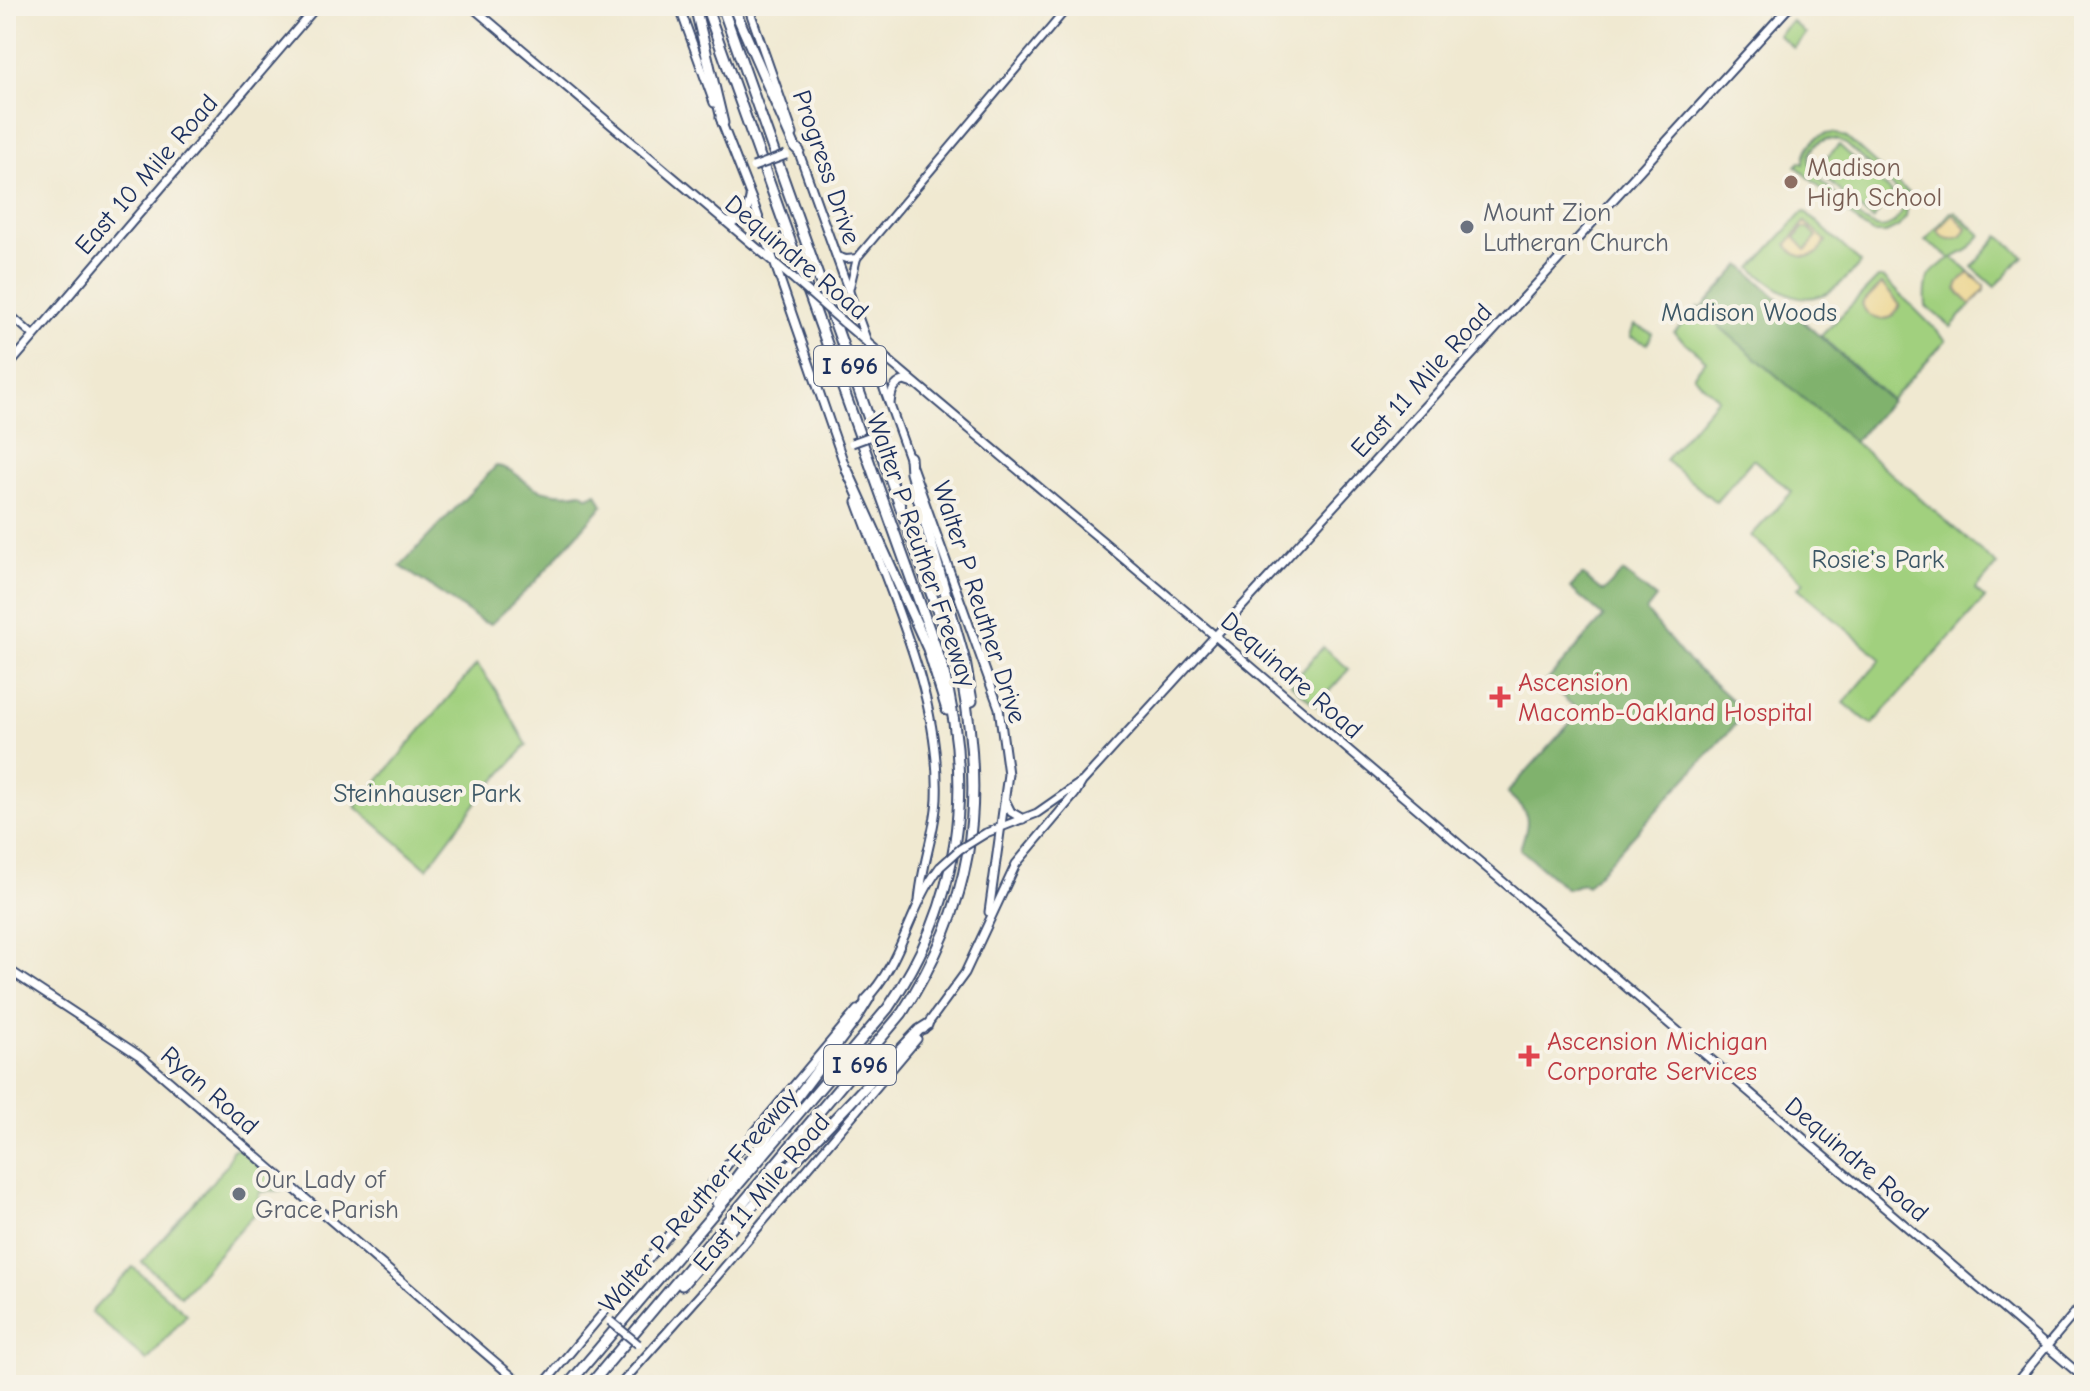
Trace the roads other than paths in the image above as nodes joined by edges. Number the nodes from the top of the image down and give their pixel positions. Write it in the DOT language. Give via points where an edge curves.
graph roads {
  1 [pos="317,6"];
  2 [pos="471,6"];
  3 [pos="679,6"];
  4 [pos="695,6"];
  5 [pos="706,6"];
  6 [pos="722,6"];
  7 [pos="733,6"];
  8 [pos="748,6"];
  9 [pos="1069,6"];
  10 [pos="1790,6"];
  11 [pos="723,123"];
  12 [pos="799,151"];
  13 [pos="804,166"];
  14 [pos="741,172"];
  15 [pos="751,196"];
  16 [pos="725,222"];
  17 [pos="837,256"];
  18 [pos="857,258"];
  19 [pos="775,264"];
  20 [pos="849,291"];
  21 [pos="6,311"];
  22 [pos="34,336"];
  23 [pos="867,342"];
  24 [pos="6,369"];
  25 [pos="919,386"];
  26 [pos="890,406"];
  27 [pos="897,427"];
  28 [pos="839,447"];
  29 [pos="910,457"];
  30 [pos="847,470"];
  31 [pos="1214,635"];
  32 [pos="971,728"];
  33 [pos="959,758"];
  34 [pos="1082,782"];
  35 [pos="1006,801"];
  36 [pos="1023,819"];
  37 [pos="1002,827"];
  38 [pos="986,833"];
  39 [pos="1000,844"];
  40 [pos="919,902"];
  41 [pos="985,930"];
  42 [pos="6,968"];
  43 [pos="869,998"];
  44 [pos="927,1025"];
  45 [pos="664,1273"];
  46 [pos="2084,1302"];
  47 [pos="596,1321"];
  48 [pos="637,1330"];
  49 [pos="2047,1346"];
  50 [pos="648,1353"];
  51 [pos="2084,1378"];
  52 [pos="522,1385"];
  53 [pos="543,1385"];
  54 [pos="568,1385"];
  55 [pos="590,1385"];
  56 [pos="620,1385"];
  57 [pos="2014,1385"];
  1 -- 22 [label="main road, East 10 Mile Road"];
  2 -- 16 [label="main road, Dequindre Road"];
  3 -- 11 [label="main road"];
  4 -- 11 [label="highway"];
  5 -- 33 [label="highway, Walter P Reuther Freeway / I 696" via="939,656"];
  6 -- 32 [label="highway, Walter P Reuther Freeway / I 696" via="954,652"];
  7 -- 12 [label="highway"];
  8 -- 12 [label="main road, Progress Drive"];
  9 -- 18 [label="street"];
  10 -- 31 [label="main road, East 11 Mile Road"];
  11 -- 14 [label="main road"];
  12 -- 13 [label="main road, Progress Drive"];
  13 -- 14 [label="main road, bridge" via="786,155"];
  13 -- 17 [label="main road, Progress Drive"];
  14 -- 15 [label="main road"];
  15 -- 16 [label="main road" via="742,221"];
  15 -- 19 [label="main road"];
  16 -- 19 [label="main road, Dequindre Road"];
  17 -- 18 [label="street"];
  17 -- 20 [label="main road, Progress Drive"];
  18 -- 20 [label="street"];
  19 -- 23 [label="main road, Dequindre Road, bridge"];
  19 -- 28 [label="main road"];
  20 -- 23 [label="main road, Progress Drive"];
  21 -- 22 [label="street"];
  22 -- 24 [label="main road, East 10 Mile Road"];
  23 -- 25 [label="main road, Dequindre Road"];
  23 -- 26 [label="main road, Walter P Reuther Drive"];
  25 -- 26 [label="main road" via="898,383"];
  25 -- 31 [label="main road, Dequindre Road"];
  26 -- 27 [label="main road, Walter P Reuther Drive"];
  27 -- 28 [label="main road, bridge"];
  27 -- 29 [label="main road, Walter P Reuther Drive"];
  28 -- 30 [label="main road"];
  29 -- 32 [label="highway" via="965,661"];
  29 -- 35 [label="main road, Walter P Reuther Drive" via="999,708 1007,752"];
  30 -- 33 [label="highway" via="928,649"];
  30 -- 40 [label="main road" via="932,723 936,812"];
  31 -- 34 [label="main road, East 11 Mile Road"];
  31 -- 49 [label="main road, Dequindre Road"];
  32 -- 48 [label="highway, Walter P Reuther Freeway / I 696" via="974,803 966,861 949,923 928,969 890,1029"];
  33 -- 45 [label="highway, Walter P Reuther Freeway / I 696" via="953,858 913,968 868,1034"];
  34 -- 36 [label="main road, East 11 Mile Road"];
  34 -- 41 [label="main road, East 11 Mile Road" via="1016,864"];
  35 -- 36 [label="main road"];
  35 -- 37 [label="main road, Walter P Reuther Drive"];
  36 -- 37 [label="main road, East 11 Mile Road"];
  37 -- 38 [label="main road, East 11 Mile Road"];
  37 -- 39 [label="main road, Walter P Reuther Drive"];
  38 -- 39 [label="main road"];
  38 -- 40 [label="main road, East 11 Mile Road, bridge" via="940,867"];
  39 -- 41 [label="main road, Walter P Reuther Drive"];
  40 -- 43 [label="main road, East 11 Mile Road"];
  41 -- 44 [label="main road, East 11 Mile Road" via="965,973"];
  42 -- 52 [label="main road, Ryan Road" via="140,1056"];
  43 -- 45 [label="highway"];
  43 -- 47 [label="main road, East 11 Mile Road"];
  44 -- 48 [label="highway"];
  44 -- 50 [label="main road, East 11 Mile Road"];
  45 -- 54 [label="highway, Walter P Reuther Freeway / I 696"];
  46 -- 49 [label="main road"];
  47 -- 50 [label="main road, bridge" via="610,1321"];
  47 -- 53 [label="main road, East 11 Mile Road"];
  48 -- 55 [label="highway, Walter P Reuther Freeway / I 696"];
  49 -- 51 [label="main road, Dequindre Road"];
  49 -- 57 [label="main road"];
  50 -- 56 [label="main road, East 11 Mile Road"];
}
